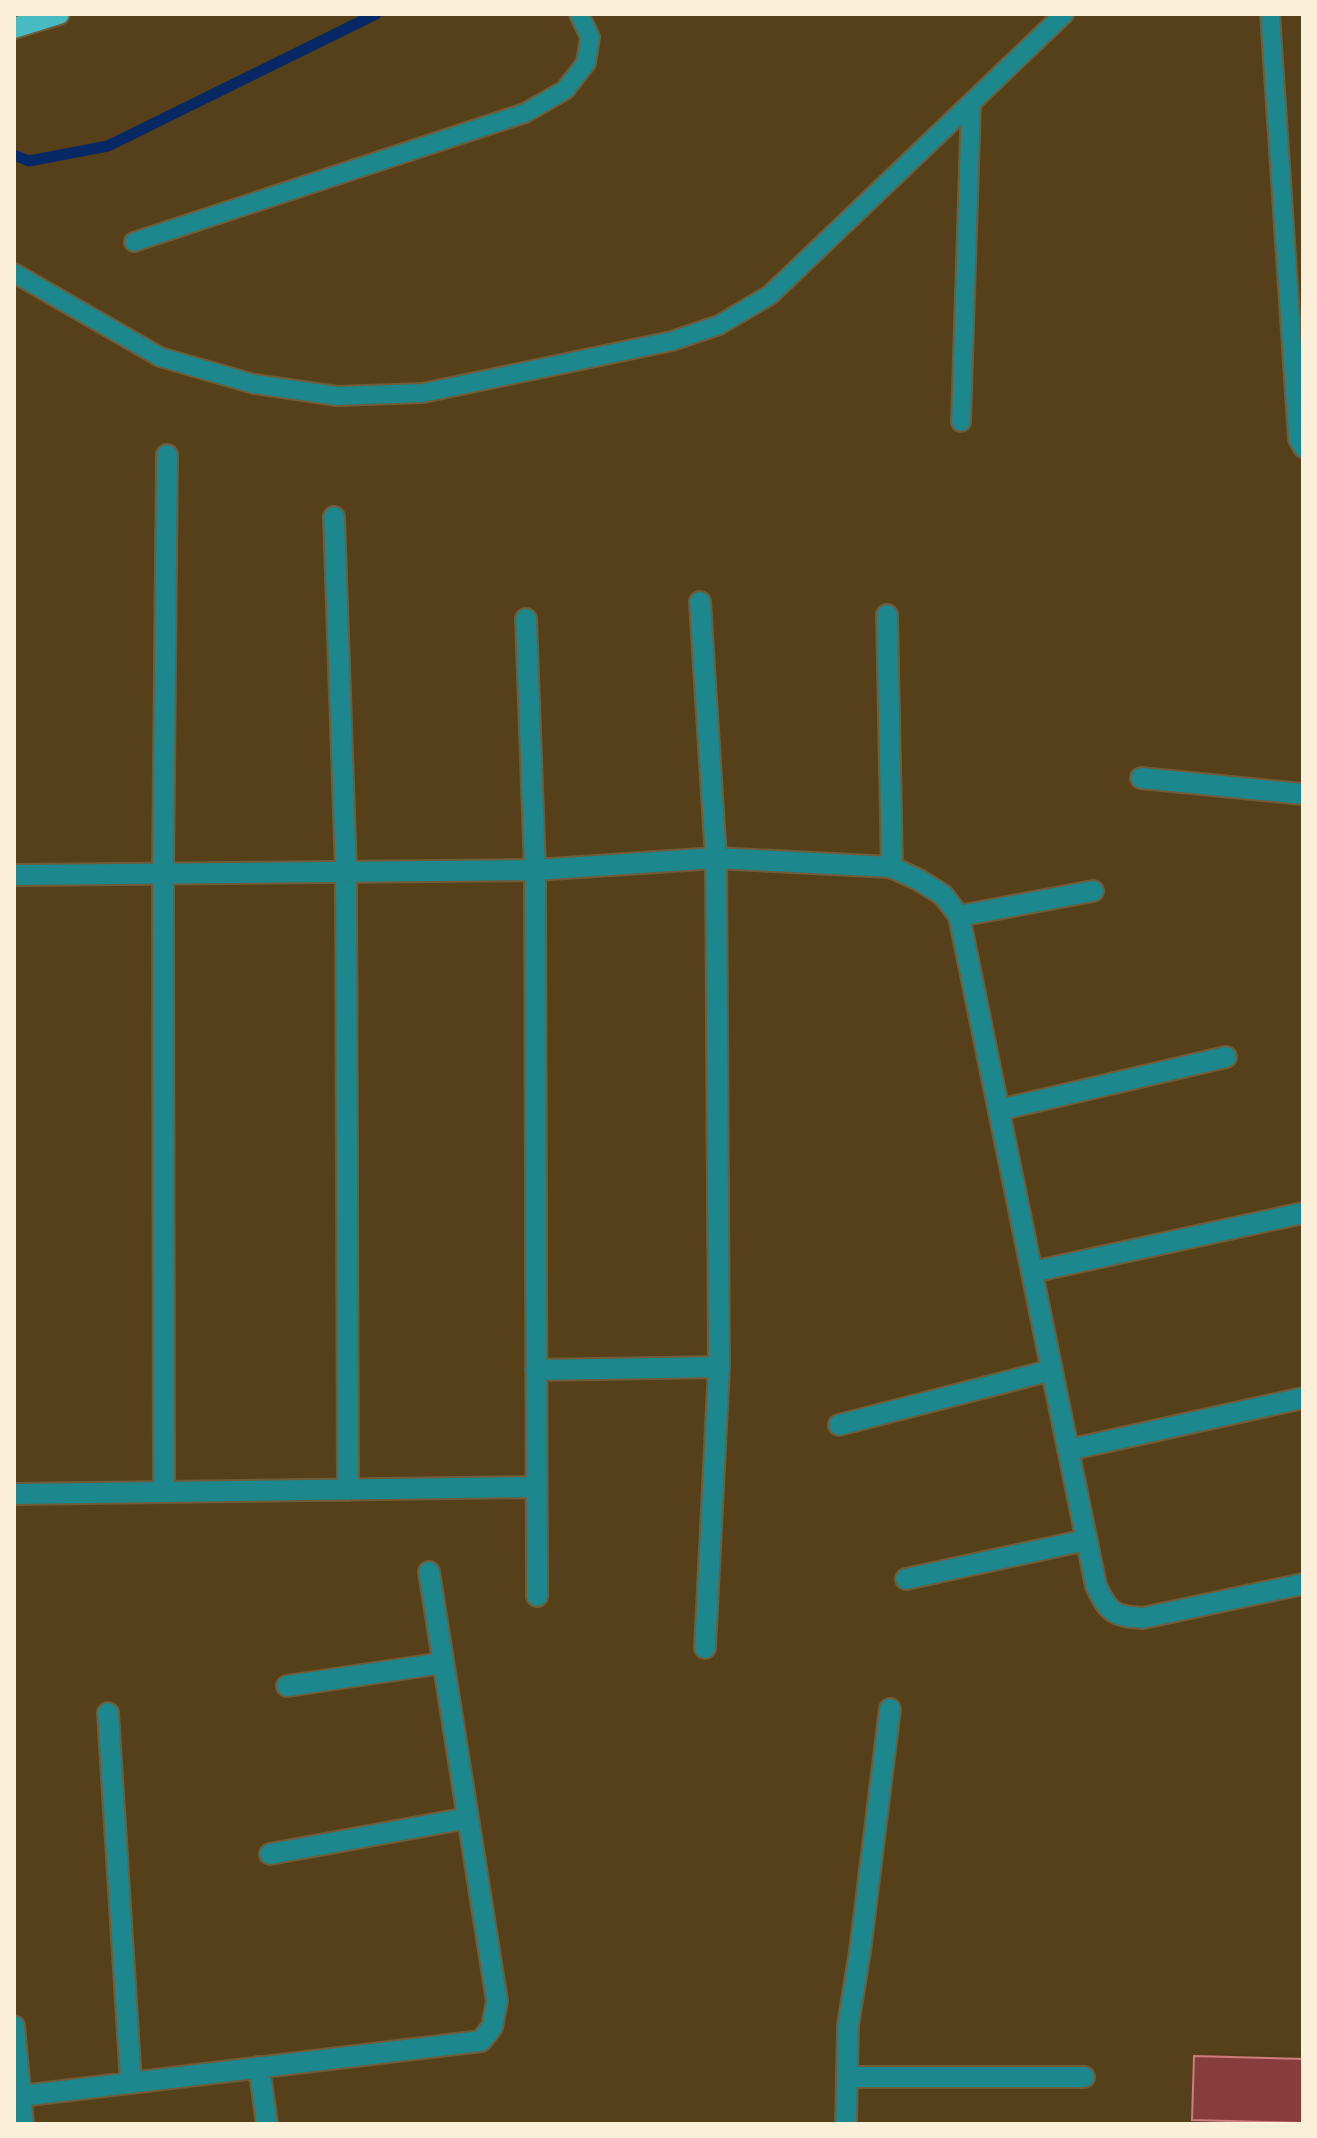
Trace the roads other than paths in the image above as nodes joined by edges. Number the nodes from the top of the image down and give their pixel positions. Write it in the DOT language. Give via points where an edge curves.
graph roads {
  1 [pos="59,14"];
  2 [pos="579,14"];
  3 [pos="1064,14"];
  4 [pos="1270,14"];
  5 [pos="14,28"];
  6 [pos="971,103"];
  7 [pos="134,242"];
  8 [pos="14,273"];
  9 [pos="961,422"];
  10 [pos="1303,448"];
  11 [pos="167,455"];
  12 [pos="334,517"];
  13 [pos="700,602"];
  14 [pos="887,615"];
  15 [pos="526,619"];
  16 [pos="1141,778"];
  17 [pos="1303,794"];
  18 [pos="716,858"];
  19 [pos="892,868"];
  20 [pos="535,870"];
  21 [pos="346,872"];
  22 [pos="163,873"];
  23 [pos="14,875"];
  24 [pos="1093,891"];
  25 [pos="959,916"];
  26 [pos="1226,1057"];
  27 [pos="999,1110"];
  28 [pos="1303,1213"];
  29 [pos="1032,1272"];
  30 [pos="719,1367"];
  31 [pos="536,1370"];
  32 [pos="1052,1370"];
  33 [pos="1303,1398"];
  34 [pos="839,1425"];
  35 [pos="1068,1450"];
  36 [pos="536,1487"];
  37 [pos="348,1490"];
  38 [pos="164,1492"];
  39 [pos="14,1494"];
  40 [pos="1086,1540"];
  41 [pos="429,1572"];
  42 [pos="906,1579"];
  43 [pos="1303,1584"];
  44 [pos="537,1596"];
  45 [pos="705,1648"];
  46 [pos="443,1663"];
  47 [pos="287,1686"];
  48 [pos="890,1709"];
  49 [pos="108,1713"];
  50 [pos="468,1818"];
  51 [pos="270,1854"];
  52 [pos="14,2026"];
  53 [pos="259,2067"];
  54 [pos="847,2077"];
  55 [pos="1084,2077"];
  56 [pos="131,2082"];
  57 [pos="21,2096"];
  58 [pos="23,2124"];
  59 [pos="267,2124"];
  60 [pos="846,2124"];
  1 -- 5 [label="main road"];
  2 -- 7 [label="lane" via="590,37 586,63 565,90 525,113"];
  3 -- 6 [label="lane"];
  4 -- 10 [label="lane" via="1298,439"];
  6 -- 8 [label="lane" via="770,295 719,325 672,341 423,393 337,396 254,384 160,357"];
  6 -- 9 [label="lane"];
  11 -- 22 [label="street"];
  12 -- 21 [label="street"];
  13 -- 18 [label="street"];
  14 -- 19 [label="street"];
  15 -- 20 [label="street"];
  16 -- 17 [label="street"];
  18 -- 19 [label="street"];
  18 -- 20 [label="street"];
  18 -- 30 [label="street"];
  19 -- 25 [label="street" via="943,895"];
  20 -- 21 [label="street"];
  20 -- 31 [label="street"];
  21 -- 22 [label="street"];
  21 -- 37 [label="street"];
  22 -- 23 [label="street"];
  22 -- 38 [label="street"];
  24 -- 25 [label="street"];
  25 -- 27 [label="street"];
  26 -- 27 [label="street"];
  27 -- 29 [label="street"];
  28 -- 29 [label="street"];
  29 -- 32 [label="street"];
  30 -- 31 [label="street"];
  30 -- 45 [label="street"];
  31 -- 36 [label="street"];
  32 -- 34 [label="street"];
  32 -- 35 [label="street"];
  33 -- 35 [label="street"];
  35 -- 40 [label="street"];
  36 -- 37 [label="street"];
  36 -- 44 [label="street"];
  37 -- 38 [label="street"];
  38 -- 39 [label="street"];
  40 -- 42 [label="street"];
  40 -- 43 [label="street" via="1096,1586 1106,1607 1122,1617 1143,1618"];
  41 -- 46 [label="street"];
  46 -- 47 [label="street"];
  46 -- 50 [label="street"];
  48 -- 54 [label="street" via="848,2025"];
  49 -- 56 [label="street"];
  50 -- 51 [label="street"];
  50 -- 53 [label="street" via="497,2001 492,2027 481,2041"];
  52 -- 57 [label="street"];
  53 -- 56 [label="street"];
  53 -- 59 [label="street"];
  54 -- 55 [label="street"];
  54 -- 60 [label="street"];
  56 -- 57 [label="street"];
  57 -- 58 [label="street"];
}
